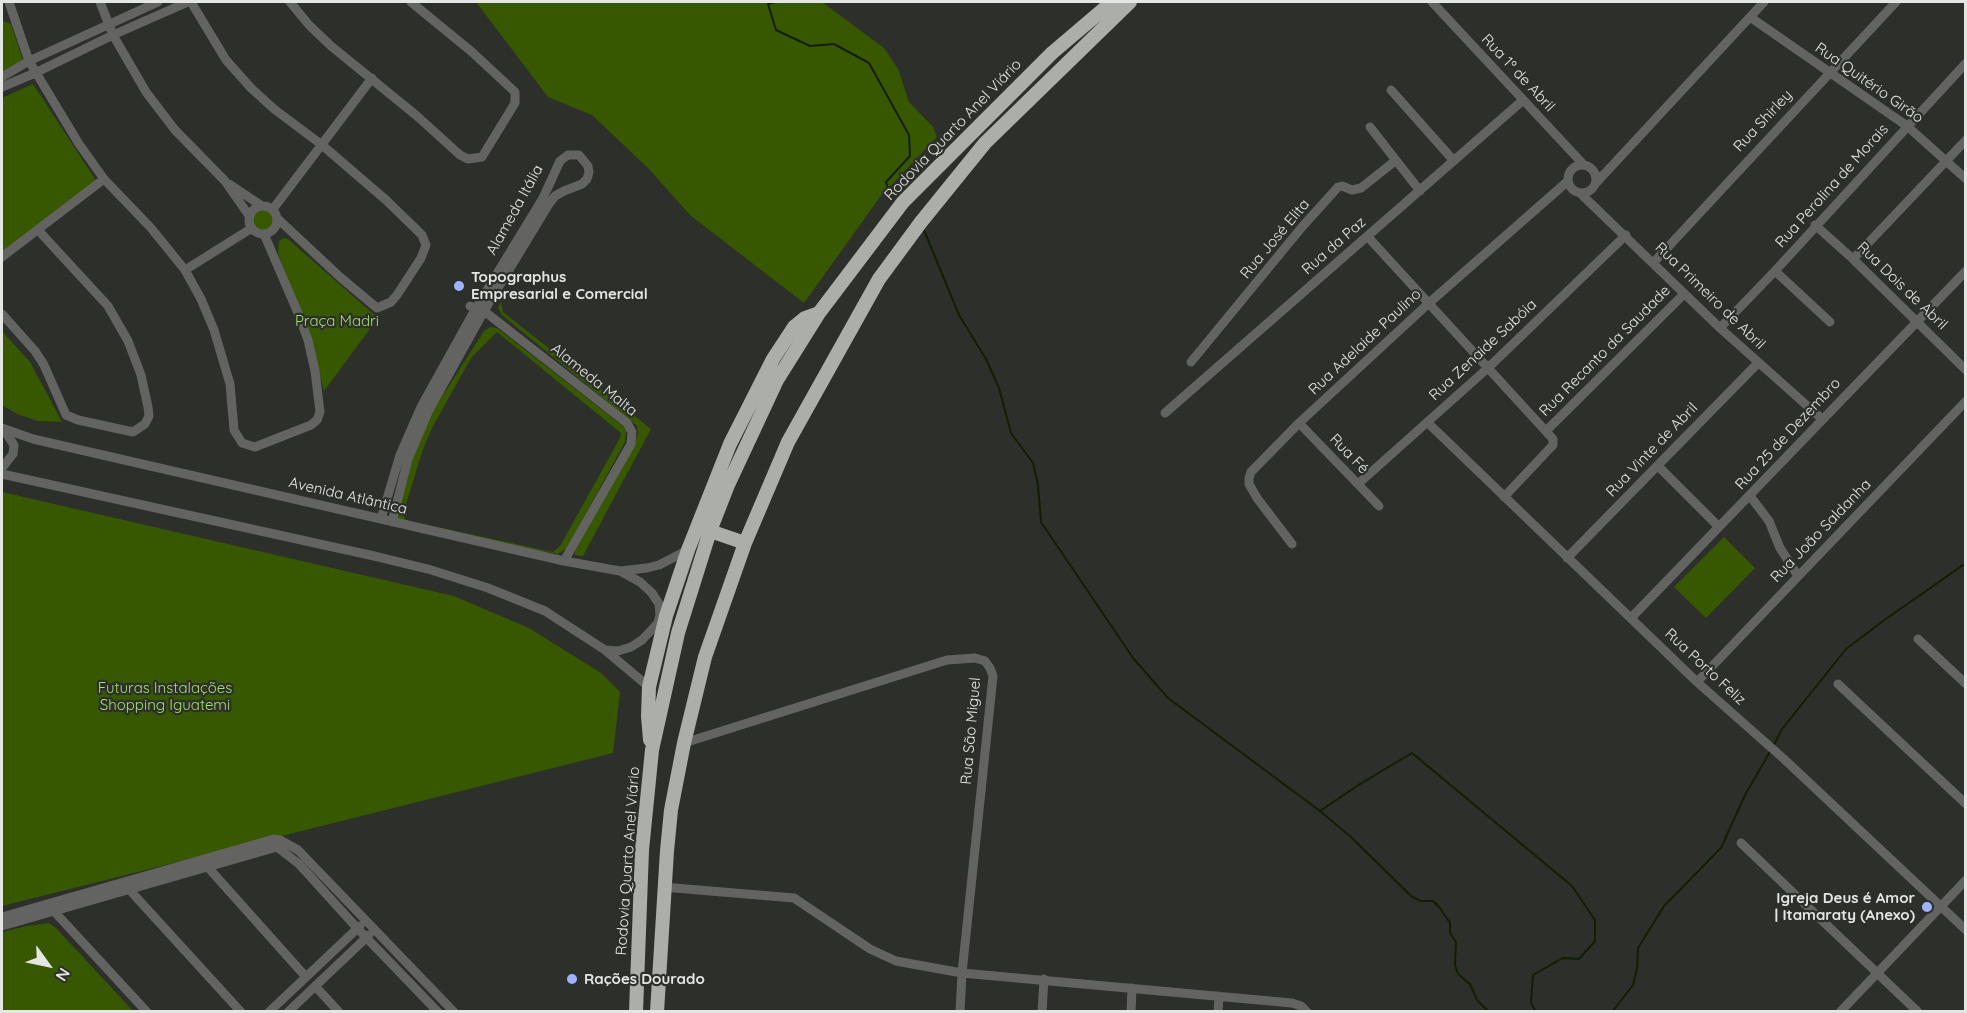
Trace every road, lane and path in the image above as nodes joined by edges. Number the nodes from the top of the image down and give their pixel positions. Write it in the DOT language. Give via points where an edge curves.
graph roads {
  1 [pos="99,2"];
  2 [pos="158,2"];
  3 [pos="190,2"];
  4 [pos="290,2"];
  5 [pos="411,2"];
  6 [pos="1112,2"];
  7 [pos="1130,2"];
  8 [pos="1432,2"];
  9 [pos="1764,2"];
  10 [pos="1896,2"];
  11 [pos="10,6"];
  12 [pos="2,14"];
  13 [pos="1750,17"];
  14 [pos="108,25"];
  15 [pos="112,35"];
  16 [pos="29,61"];
  17 [pos="1965,63"];
  18 [pos="35,73"];
  19 [pos="1828,73"];
  20 [pos="2,76"];
  21 [pos="372,78"];
  22 [pos="2,87"];
  23 [pos="1391,90"];
  24 [pos="1522,100"];
  25 [pos="1907,126"];
  26 [pos="1370,127"];
  27 [pos="1965,141"];
  28 [pos="322,145"];
  29 [pos="1946,160"];
  30 [pos="1395,161"];
  31 [pos="1454,161"];
  32 [pos="1583,165"];
  33 [pos="104,179"];
  34 [pos="551,179"];
  35 [pos="1965,179"];
  36 [pos="1569,181"];
  37 [pos="225,182"];
  38 [pos="1596,183"];
  39 [pos="564,191"];
  40 [pos="1420,191"];
  41 [pos="1580,193"];
  42 [pos="262,206"];
  43 [pos="273,209"];
  44 [pos="249,217"];
  45 [pos="278,219"];
  46 [pos="1815,225"];
  47 [pos="252,228"];
  48 [pos="38,230"];
  49 [pos="264,234"];
  50 [pos="1626,236"];
  51 [pos="1368,237"];
  52 [pos="2,257"];
  53 [pos="1853,259"];
  54 [pos="1654,262"];
  55 [pos="185,270"];
  56 [pos="1775,271"];
  57 [pos="1965,271"];
  58 [pos="1684,294"];
  59 [pos="1429,303"];
  60 [pos="476,308"];
  61 [pos="819,313"];
  62 [pos="2,314"];
  63 [pos="1830,322"];
  64 [pos="1917,322"];
  65 [pos="1720,328"];
  66 [pos="1191,362"];
  67 [pos="1758,363"];
  68 [pos="1489,367"];
  69 [pos="1965,370"];
  70 [pos="1965,400"];
  71 [pos="1165,413"];
  72 [pos="1822,419"];
  73 [pos="1299,423"];
  74 [pos="1427,423"];
  75 [pos="2,429"];
  76 [pos="1547,430"];
  77 [pos="1658,466"];
  78 [pos="2,468"];
  79 [pos="2,474"];
  80 [pos="1358,484"];
  81 [pos="1750,496"];
  82 [pos="1504,497"];
  83 [pos="1379,506"];
  84 [pos="381,519"];
  85 [pos="392,522"];
  86 [pos="1719,527"];
  87 [pos="710,531"];
  88 [pos="745,543"];
  89 [pos="1293,543"];
  90 [pos="688,550"];
  91 [pos="1567,558"];
  92 [pos="564,561"];
  93 [pos="620,571"];
  94 [pos="1798,576"];
  95 [pos="1631,618"];
  96 [pos="1918,639"];
  97 [pos="605,650"];
  98 [pos="1697,682"];
  99 [pos="1838,684"];
  100 [pos="1965,684"];
  101 [pos="649,687"];
  102 [pos="684,742"];
  103 [pos="652,750"];
  104 [pos="1965,804"];
  105 [pos="1741,843"];
  106 [pos="302,861"];
  107 [pos="204,863"];
  108 [pos="1965,880"];
  109 [pos="126,885"];
  110 [pos="663,886"];
  111 [pos="1941,906"];
  112 [pos="50,907"];
  113 [pos="2,917"];
  114 [pos="366,920"];
  115 [pos="2,926"];
  116 [pos="357,928"];
  117 [pos="374,929"];
  118 [pos="1965,930"];
  119 [pos="366,937"];
  120 [pos="962,973"];
  121 [pos="1877,973"];
  122 [pos="306,977"];
  123 [pos="1044,979"];
  124 [pos="315,986"];
  125 [pos="1132,988"];
  126 [pos="1219,996"];
  127 [pos="1303,1010"];
  128 [pos="147,1011"];
  129 [pos="241,1011"];
  130 [pos="269,1011"];
  131 [pos="288,1011"];
  132 [pos="339,1011"];
  133 [pos="438,1011"];
  134 [pos="454,1011"];
  135 [pos="636,1011"];
  136 [pos="657,1011"];
  137 [pos="960,1011"];
  138 [pos="1042,1011"];
  139 [pos="1131,1011"];
  140 [pos="1218,1011"];
  141 [pos="1840,1011"];
  142 [pos="1918,1011"];
  1 -- 14 [label="street"];
  2 -- 14 [label="street"];
  3 -- 15 [label="street"];
  3 -- 28 [label="street" via="226,60 251,88"];
  4 -- 21 [label="street" via="324,39"];
  5 -- 21 [label="street" via="511,87 515,103 486,153 468,159"];
  6 -- 61 [label="highway, Rodovia Quarto Anel Viário" via="1052,53 903,202"];
  7 -- 88 [label="highway" via="985,143 879,279 788,442"];
  8 -- 24 [label="street, Rua 1º de Abril"];
  9 -- 13 [label="street"];
  10 -- 19 [label="street, Rua Shirley"];
  11 -- 12 [label="street"];
  11 -- 16 [label="street"];
  13 -- 19 [label="street, Rua Quitério Girão"];
  13 -- 38 [label="street"];
  14 -- 15 [label="street"];
  14 -- 16 [label="street"];
  15 -- 18 [label="street"];
  15 -- 37 [label="street" via="146,92 175,130"];
  16 -- 18 [label="street"];
  16 -- 20 [label="street"];
  17 -- 25 [label="street, Rua Perolina de Morais"];
  18 -- 22 [label="street"];
  18 -- 33 [label="street"];
  19 -- 25 [label="street, Rua Quitério Girão"];
  19 -- 54 [label="street, Rua Shirley"];
  21 -- 28 [label="street"];
  23 -- 31 [label="street"];
  24 -- 31 [label="street, Rua da Paz"];
  24 -- 32 [label="street, Rua 1º de Abril"];
  25 -- 29 [label="street, Rua Quitério Girão"];
  25 -- 46 [label="street, Rua Perolina de Morais"];
  26 -- 30 [label="street"];
  27 -- 29 [label="street"];
  28 -- 43 [label="street"];
  28 -- 45 [label="street" via="422,235 426,245 421,258 391,302 377,308"];
  29 -- 35 [label="street, Rua Quitério Girão"];
  29 -- 53 [label="street"];
  30 -- 40 [label="street"];
  30 -- 66 [label="street, Rua José Elita" via="1361,189 1338,187"];
  31 -- 40 [label="street, Rua da Paz"];
  32 -- 36 [label="street" via="1572,170"];
  32 -- 38 [label="street" via="1594,170"];
  33 -- 48 [label="street"];
  33 -- 55 [label="street"];
  34 -- 39 [label="street"];
  34 -- 39 [label="street, Alameda Itália" via="563,157 573,154 584,159 589,172 587,179"];
  34 -- 60 [label="street, Alameda Itália"];
  36 -- 41 [label="street" via="1572,189"];
  36 -- 59 [label="street, Rua Adelaide Paulino"];
  37 -- 42 [label="street"];
  37 -- 44 [label="street"];
  38 -- 41 [label="street" via="1590,191"];
  39 -- 60 [label="street, Alameda Itália" via="555,196"];
  40 -- 51 [label="street, Rua da Paz"];
  41 -- 50 [label="street, Rua Primeiro de Abril"];
  42 -- 43 [label="street"];
  42 -- 44 [label="street"];
  43 -- 45 [label="street"];
  44 -- 47 [label="street"];
  45 -- 49 [label="street" via="274,230"];
  46 -- 53 [label="street, Rua Dois de Abril"];
  46 -- 56 [label="street, Rua Perolina de Morais"];
  47 -- 49 [label="street"];
  47 -- 55 [label="street"];
  48 -- 52 [label="street"];
  48 -- 62 [label="street" via="108,306 128,341 148,407 145,424 133,432 66,415 44,365"];
  49 -- 55 [label="street" via="308,340 320,412 311,425 255,447 237,437 230,384 214,330"];
  50 -- 54 [label="street, Rua Primeiro de Abril"];
  50 -- 68 [label="street, Rua Zenaide Sabóia"];
  51 -- 59 [label="street"];
  51 -- 71 [label="street, Rua da Paz"];
  53 -- 64 [label="street, Rua Dois de Abril"];
  54 -- 58 [label="street, Rua Primeiro de Abril"];
  56 -- 63 [label="street"];
  56 -- 65 [label="street, Rua Perolina de Morais"];
  57 -- 64 [label="street, Rua 25 de Dezembro"];
  58 -- 65 [label="street, Rua Primeiro de Abril"];
  58 -- 76 [label="street, Rua Recanto da Saudade"];
  59 -- 68 [label="street"];
  59 -- 73 [label="street, Rua Adelaide Paulino"];
  60 -- 84 [label="street, Alameda Itália" via="409,431"];
  60 -- 85 [label="street, Alameda Itália" via="416,437"];
  60 -- 92 [label="street, Alameda Malta" via="627,423 632,432 630,444"];
  61 -- 87 [label="highway, Rodovia Quarto Anel Viário" via="777,380"];
  61 -- 90 [label="highway" via="794,327 774,359 730,444"];
  64 -- 69 [label="street, Rua Dois de Abril"];
  64 -- 72 [label="street, Rua 25 de Dezembro"];
  65 -- 67 [label="street, Rua Primeiro de Abril"];
  67 -- 72 [label="street, Rua Primeiro de Abril"];
  67 -- 77 [label="street, Rua Vinte de Abril"];
  68 -- 74 [label="street, Rua Zenaide Sabóia"];
  68 -- 76 [label="street"];
  70 -- 94 [label="street, Rua João Saldanha"];
  72 -- 81 [label="street, Rua 25 de Dezembro"];
  73 -- 80 [label="street, Rua Fé"];
  73 -- 89 [label="street, Rua Adelaide Paulino" via="1249,478 1257,498"];
  74 -- 80 [label="street, Rua Zenaide Sabóia"];
  74 -- 82 [label="street, Rua Porto Feliz"];
  75 -- 78 [label="street" via="14,445 13,454"];
  75 -- 84 [label="street, Avenida Atlântica"];
  76 -- 82 [label="street" via="1553,445"];
  77 -- 86 [label="street"];
  77 -- 91 [label="street, Rua Vinte de Abril"];
  79 -- 97 [label="street" via="428,569 545,611"];
  80 -- 83 [label="street, Rua Fé"];
  81 -- 86 [label="street, Rua 25 de Dezembro"];
  81 -- 94 [label="street" via="1769,521"];
  82 -- 91 [label="street, Rua Porto Feliz"];
  84 -- 85 [label="street, Avenida Atlântica"];
  85 -- 92 [label="street, Avenida Atlântica"];
  86 -- 95 [label="street, Rua 25 de Dezembro"];
  87 -- 88 [label="highway"];
  87 -- 103 [label="highway, Rodovia Quarto Anel Viário" via="678,633"];
  88 -- 102 [label="highway" via="705,657"];
  90 -- 93 [label="street, Avenida Atlântica" via="647,568"];
  90 -- 101 [label="highway" via="666,616"];
  91 -- 95 [label="street, Rua Porto Feliz"];
  92 -- 93 [label="street, Avenida Atlântica"];
  93 -- 97 [label="street" via="651,593 659,604 660,615 658,623 631,647"];
  94 -- 98 [label="street, Rua João Saldanha"];
  95 -- 98 [label="street, Rua Porto Feliz"];
  96 -- 100 [label="street"];
  97 -- 101 [label="street"];
  98 -- 111 [label="street, Rua Porto Feliz"];
  99 -- 104 [label="street"];
  101 -- 103 [label="highway"];
  102 -- 110 [label="highway" via="671,810"];
  102 -- 120 [label="street, Rua São Miguel" via="946,660 975,658 985,662 993,676"];
  103 -- 135 [label="highway, Rodovia Quarto Anel Viário" via="642,850"];
  105 -- 121 [label="street"];
  106 -- 107 [label="street" via="286,841 274,839"];
  106 -- 114 [label="street"];
  106 -- 116 [label="street"];
  107 -- 109 [label="street"];
  107 -- 122 [label="street"];
  108 -- 111 [label="street"];
  109 -- 112 [label="street"];
  109 -- 129 [label="street"];
  110 -- 120 [label="street" via="794,898 881,955"];
  110 -- 136 [label="highway"];
  111 -- 118 [label="street, Rua Porto Feliz"];
  111 -- 121 [label="street"];
  112 -- 113 [label="street"];
  112 -- 115 [label="street"];
  112 -- 128 [label="street"];
  114 -- 116 [label="street"];
  114 -- 117 [label="street"];
  116 -- 119 [label="street"];
  116 -- 122 [label="street"];
  117 -- 119 [label="street"];
  117 -- 134 [label="street"];
  119 -- 124 [label="street"];
  119 -- 133 [label="street"];
  120 -- 123 [label="street"];
  120 -- 137 [label="street, Rua São Miguel"];
  121 -- 141 [label="street"];
  121 -- 142 [label="street"];
  122 -- 130 [label="street"];
  123 -- 125 [label="street"];
  123 -- 138 [label="street"];
  124 -- 131 [label="street"];
  124 -- 132 [label="street"];
  125 -- 126 [label="street"];
  125 -- 139 [label="street"];
  126 -- 127 [label="street" via="1292,1003"];
  126 -- 140 [label="street"];
}
